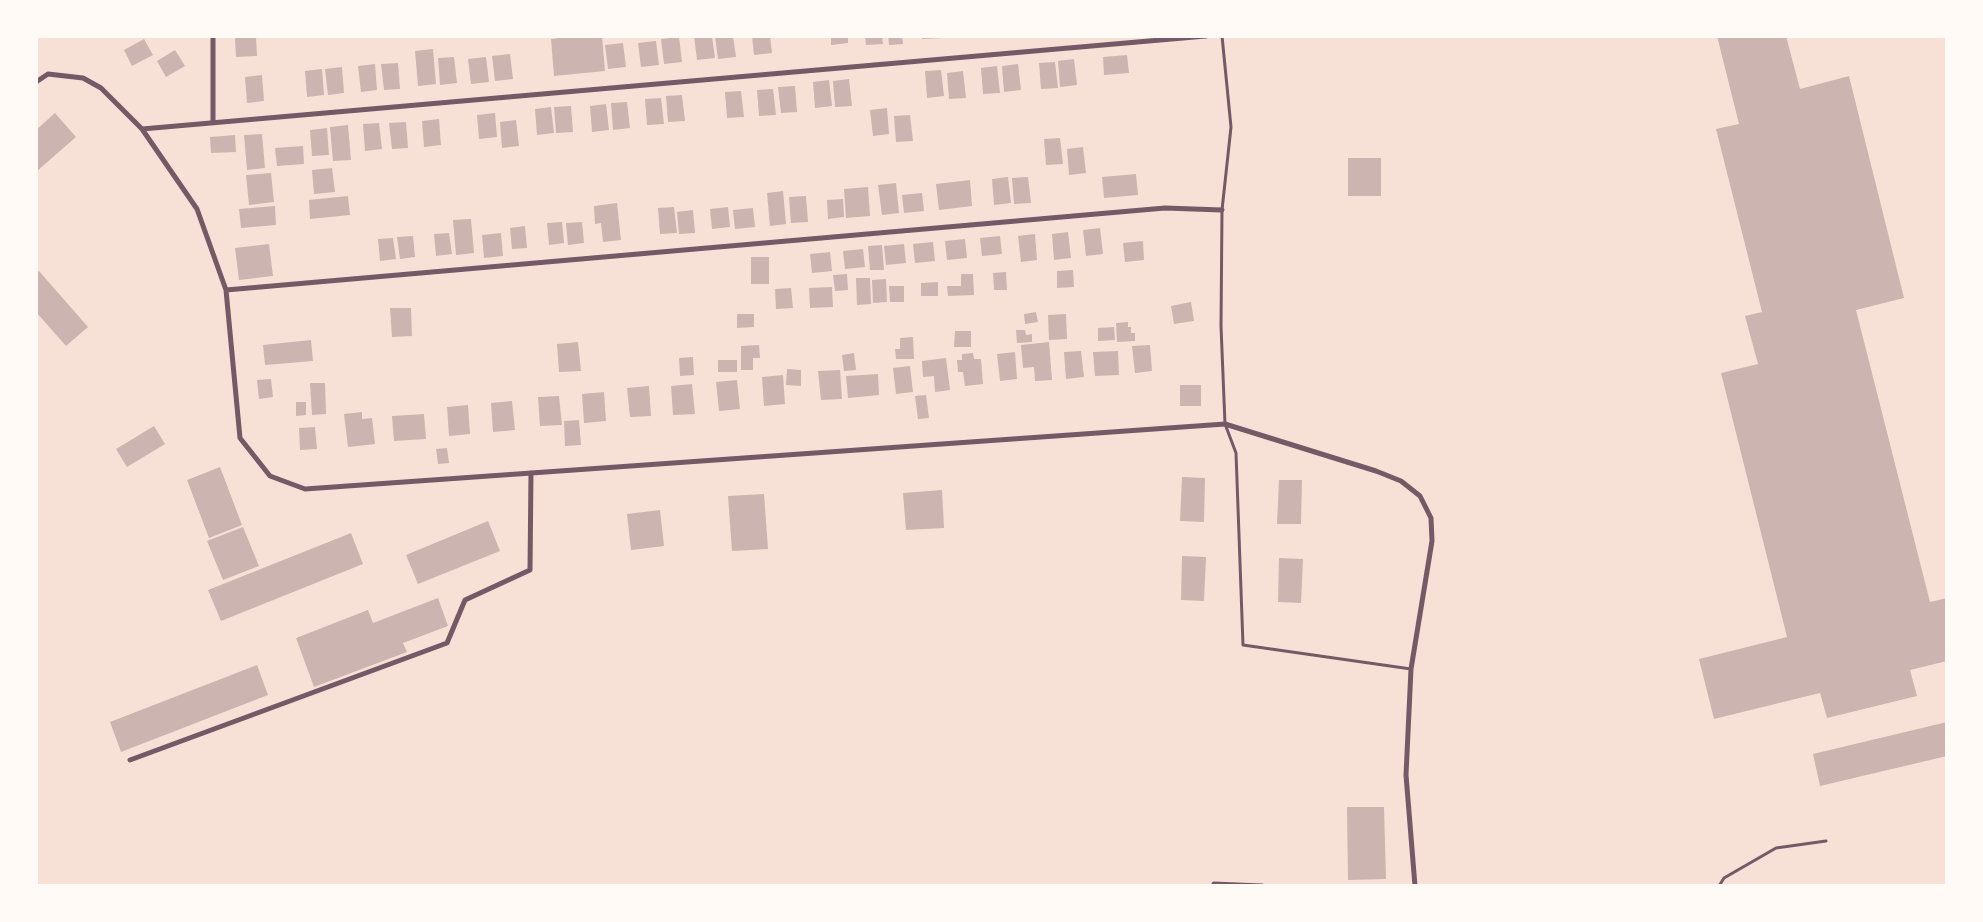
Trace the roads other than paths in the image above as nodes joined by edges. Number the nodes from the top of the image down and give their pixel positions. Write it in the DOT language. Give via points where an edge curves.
graph roads {
  1 [pos="213,36"];
  2 [pos="1206,36"];
  3 [pos="1222,36"];
  4 [pos="36,82"];
  5 [pos="213,122"];
  6 [pos="142,128"];
  7 [pos="1222,210"];
  8 [pos="226,290"];
  9 [pos="1225,424"];
  10 [pos="532,473"];
  11 [pos="1411,669"];
  12 [pos="130,760"];
  13 [pos="1826,841"];
  14 [pos="1214,886"];
  15 [pos="1262,886"];
  16 [pos="1415,886"];
  17 [pos="1719,886"];
  1 -- 5 [label="street"];
  2 -- 5 [label="street"];
  3 -- 7 [label="lane" via="1231,127"];
  4 -- 6 [label="street" via="48,74 84,78 101,88"];
  5 -- 6 [label="street"];
  6 -- 8 [label="street" via="197,209"];
  7 -- 8 [label="street" via="1165,208"];
  7 -- 9 [label="lane" via="1221,326"];
  8 -- 10 [label="street" via="240,438 270,476 304,489"];
  9 -- 10 [label="street"];
  9 -- 11 [label="street" via="1376,471 1402,481 1420,496 1430,518 1432,541"];
  9 -- 11 [label="lane" via="1236,453 1244,645"];
  10 -- 12 [label="street" via="530,570 465,600 447,643"];
  11 -- 16 [label="street" via="1406,775"];
  13 -- 17 [label="lane" via="1776,848 1724,878"];
  14 -- 15 [label="street"];
}
